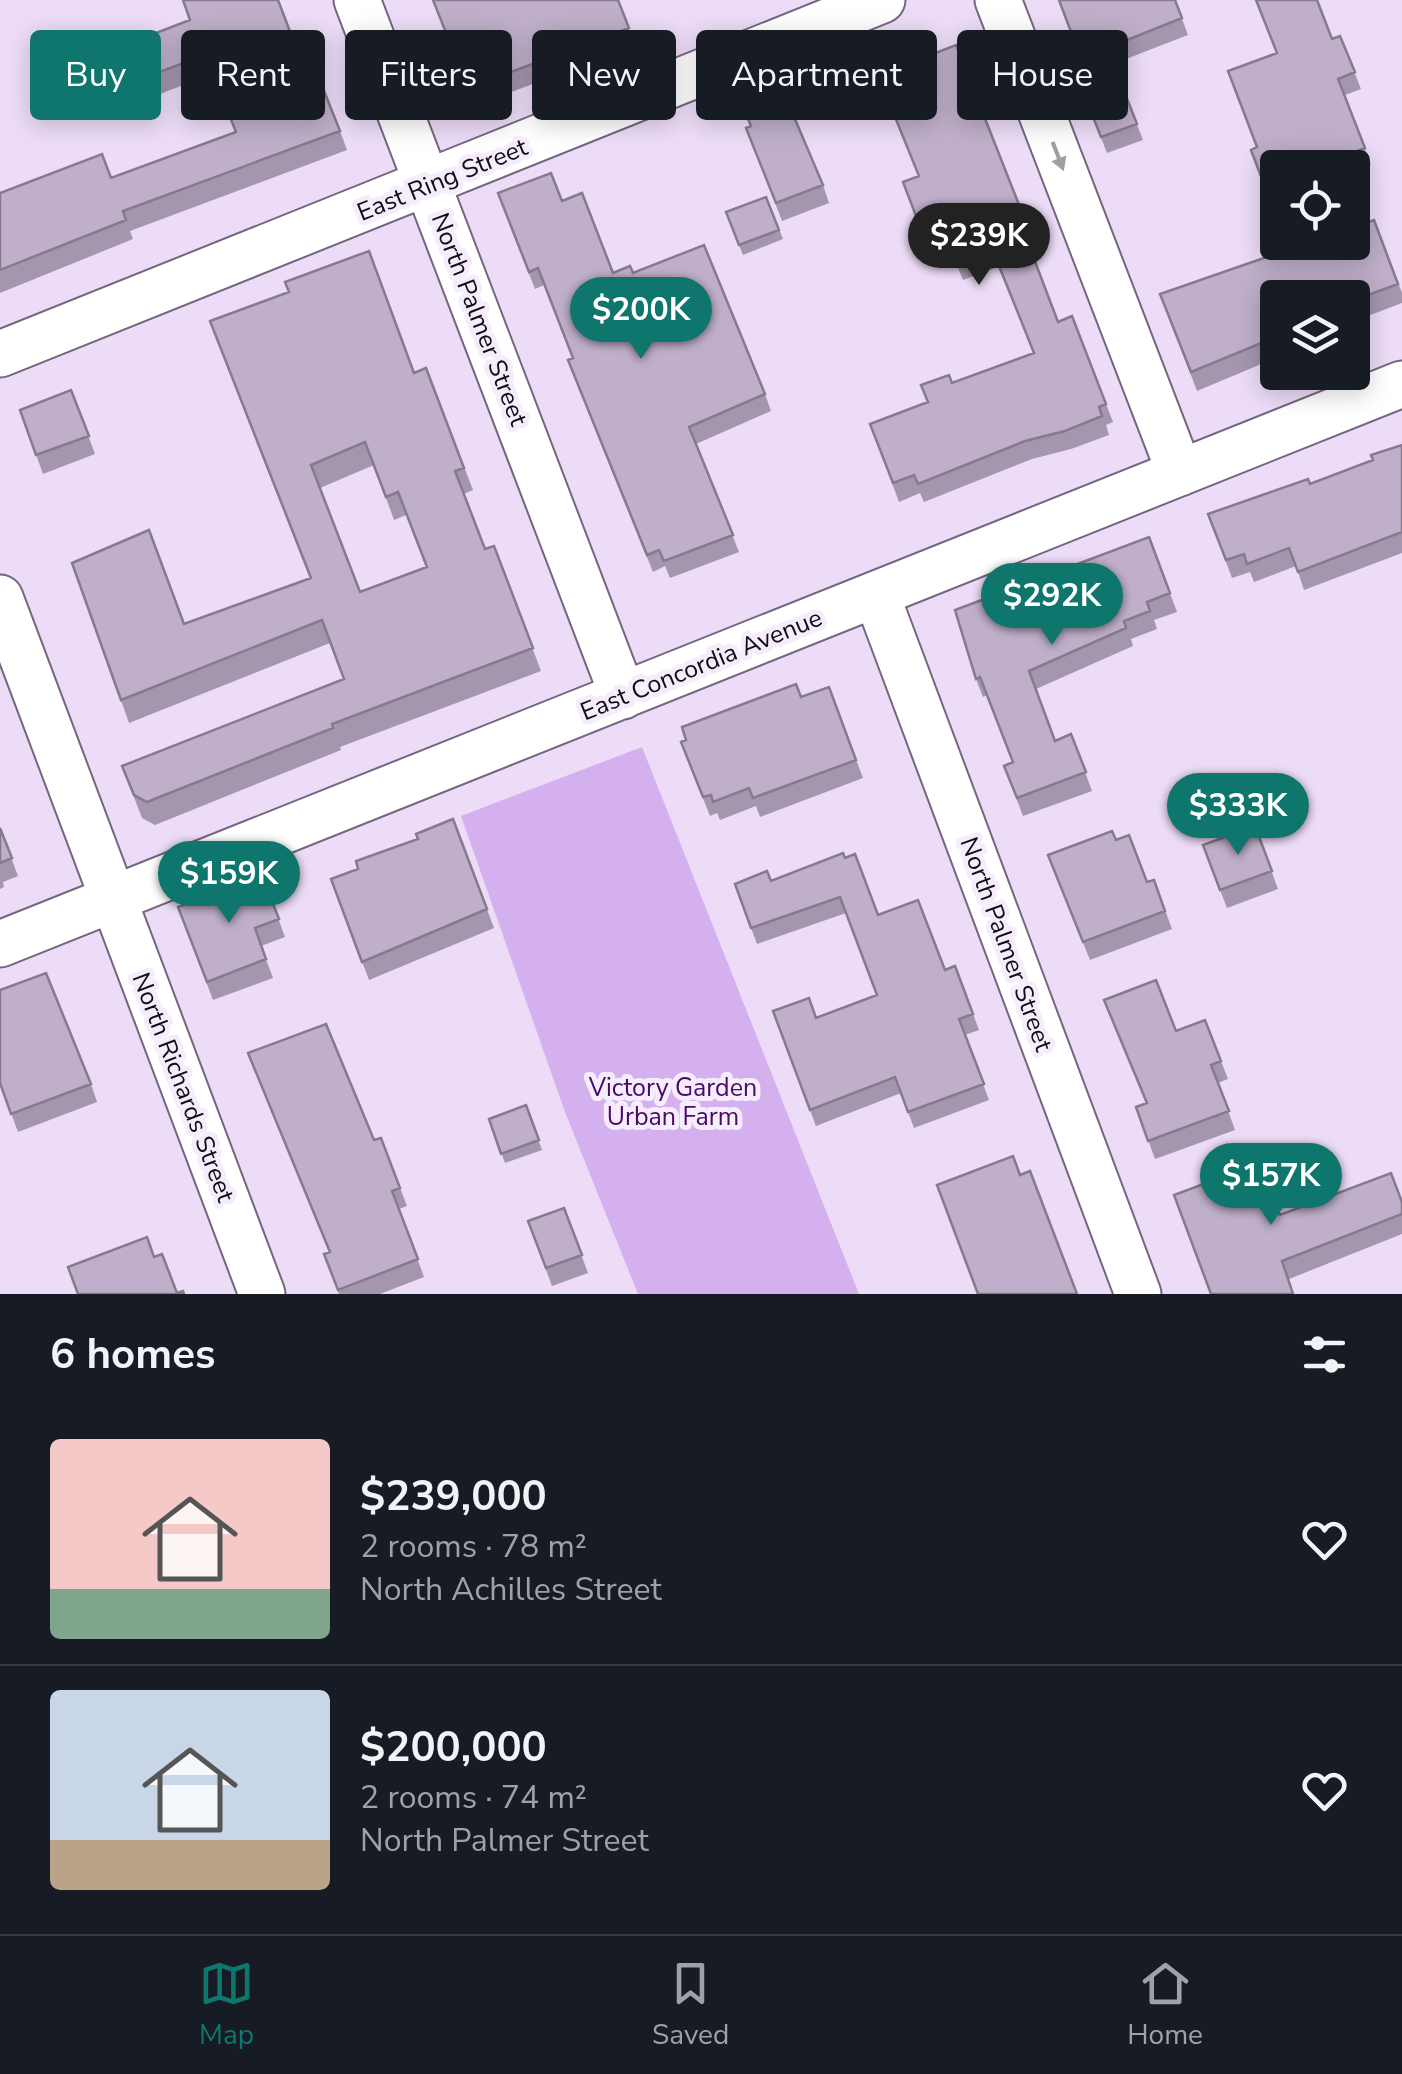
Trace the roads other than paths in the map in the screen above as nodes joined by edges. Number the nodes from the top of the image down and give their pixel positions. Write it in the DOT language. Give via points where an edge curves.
graph roads {
  1 [pos="357,0"];
  2 [pos="882,0"];
  3 [pos="998,0"];
  4 [pos="429,185"];
  5 [pos="0,354"];
  6 [pos="1402,384"];
  7 [pos="1180,473"];
  8 [pos="876,594"];
  9 [pos="0,598"];
  10 [pos="623,696"];
  11 [pos="113,899"];
  12 [pos="0,944"];
  13 [pos="262,1294"];
  14 [pos="1138,1294"];
  1 -- 4 [label="street, North Palmer Street"];
  2 -- 4 [label="street, East Ring Street"];
  3 -- 7 [label="street, one-way"];
  4 -- 5 [label="street, East Ring Street"];
  4 -- 10 [label="street, North Palmer Street"];
  6 -- 7 [label="street, East Concordia Avenue"];
  7 -- 8 [label="street, East Concordia Avenue"];
  8 -- 10 [label="street, East Concordia Avenue"];
  8 -- 14 [label="street, North Palmer Street"];
  9 -- 11 [label="street, North Richards Street"];
  10 -- 11 [label="street, East Concordia Avenue"];
  11 -- 12 [label="street, East Concordia Avenue"];
  11 -- 13 [label="street, North Richards Street"];
}
